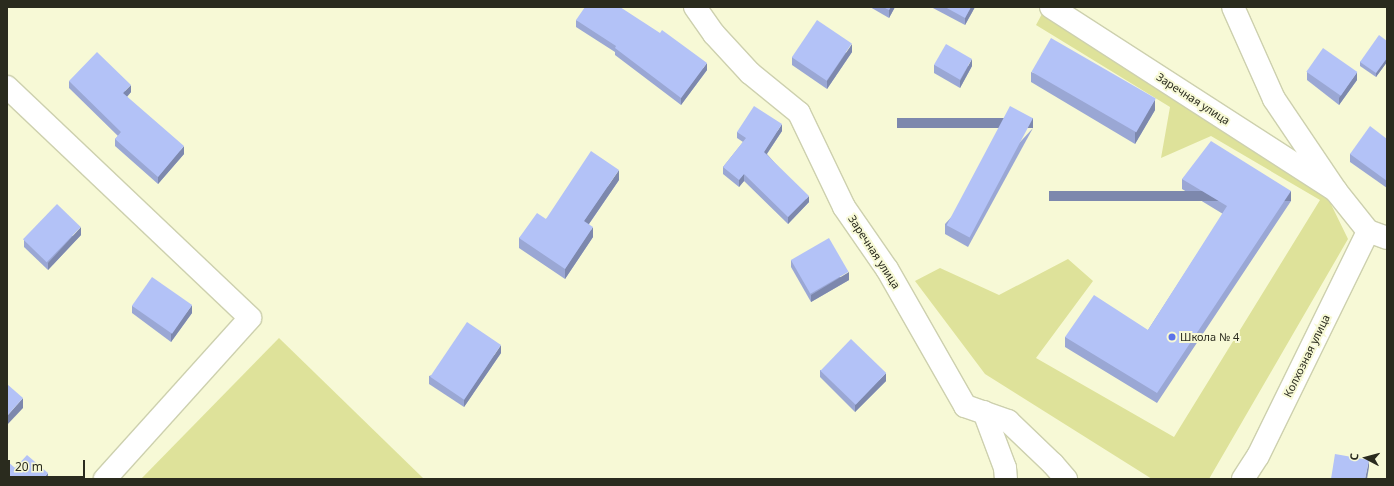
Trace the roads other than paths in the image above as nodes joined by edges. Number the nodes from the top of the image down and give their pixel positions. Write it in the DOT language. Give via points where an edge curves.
graph roads {
  1 [pos="695,7"];
  2 [pos="1051,7"];
  3 [pos="1233,7"];
  4 [pos="7,87"];
  5 [pos="1336,191"];
  6 [pos="1381,233"];
  7 [pos="984,412"];
  8 [pos="105,479"];
  9 [pos="1006,479"];
  10 [pos="1066,479"];
  11 [pos="1243,479"];
  1 -- 7 [label="street, Заречная улица" via="714,34 750,73 798,113 844,207 887,270 965,406"];
  2 -- 5 [label="street, Заречная улица"];
  3 -- 5 [label="street, Заречная улица" via="1274,99"];
  4 -- 8 [label="street" via="250,318"];
  5 -- 6 [label="street, Заречная улица"];
  6 -- 11 [label="street, Колхозная улица"];
  7 -- 9 [label="street" via="1005,468"];
  7 -- 10 [label="street, Заречная улица" via="1008,421 1054,464"];
}
